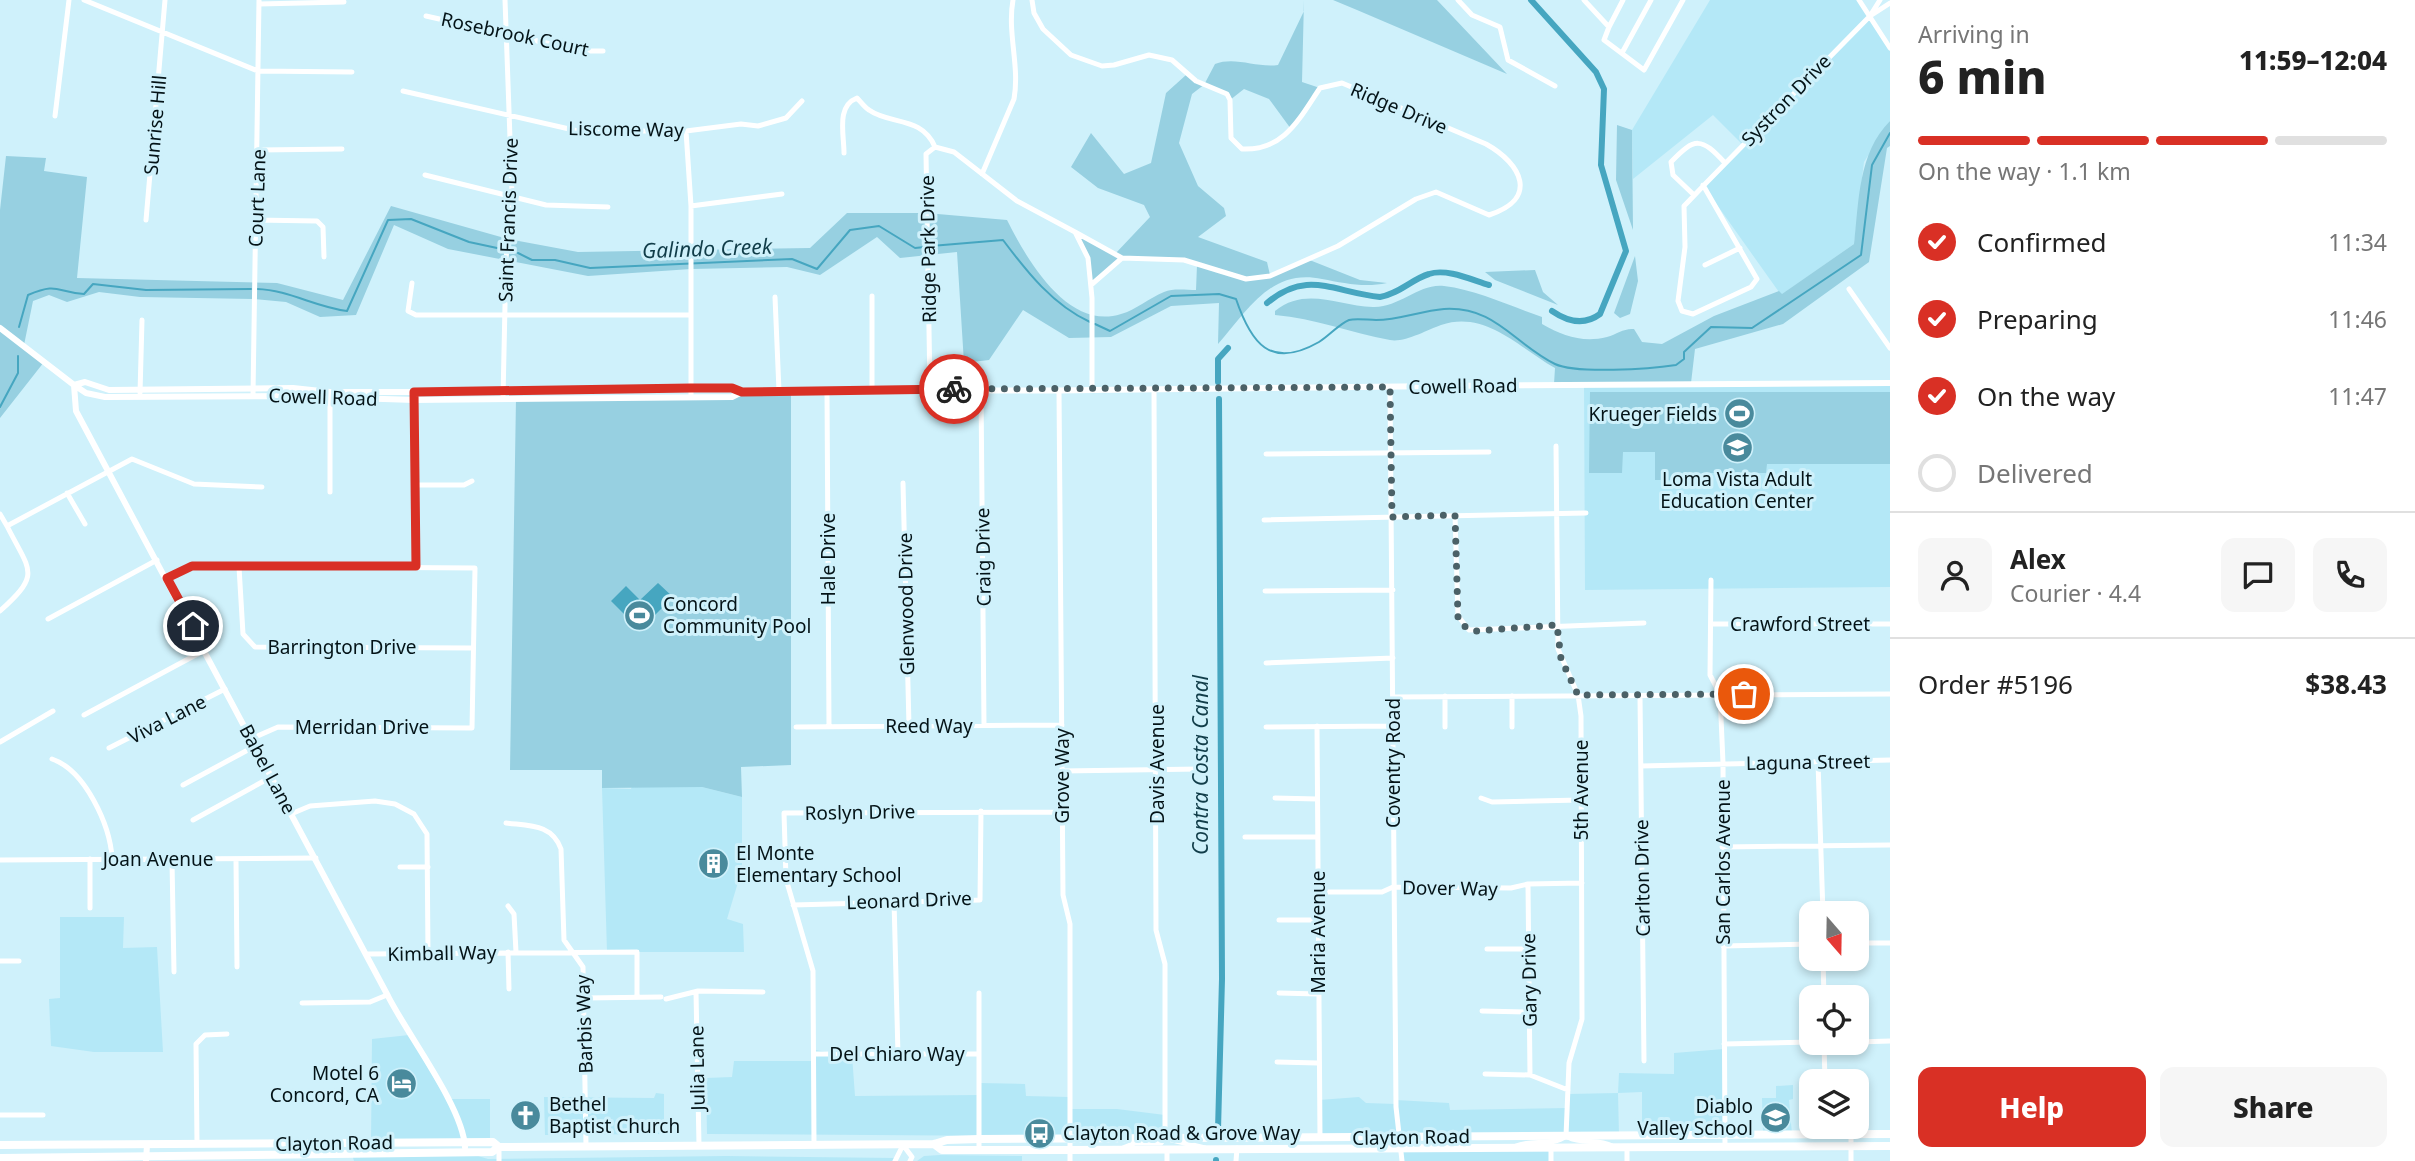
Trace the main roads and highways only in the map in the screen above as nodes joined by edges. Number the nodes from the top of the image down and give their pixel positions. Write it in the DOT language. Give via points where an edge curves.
graph roads {
  1 [pos="1799,1132"];
  2 [pos="1890,1134"];
  3 [pos="1869,1135"];
  4 [pos="934,1144"];
  5 [pos="0,1145"];
  6 [pos="1890,1146"];
  7 [pos="499,1147"];
  8 [pos="412,1157"];
  9 [pos="0,1158"];
  10 [pos="146,1159"];
  1 -- 4 [label="main road, Clayton Road" via="979,1139"];
  2 -- 3 [label="main road, Clayton Road"];
  4 -- 6 [label="main road, Clayton Road" via="942,1150"];
  4 -- 7 [label="main road, Clayton Road"];
  5 -- 7 [label="main road, Clayton Road" via="493,1142"];
  7 -- 8 [label="main road, Clayton Road" via="492,1152"];
  8 -- 10 [label="main road, Clayton Road"];
  9 -- 10 [label="main road, Clayton Road"];
}
